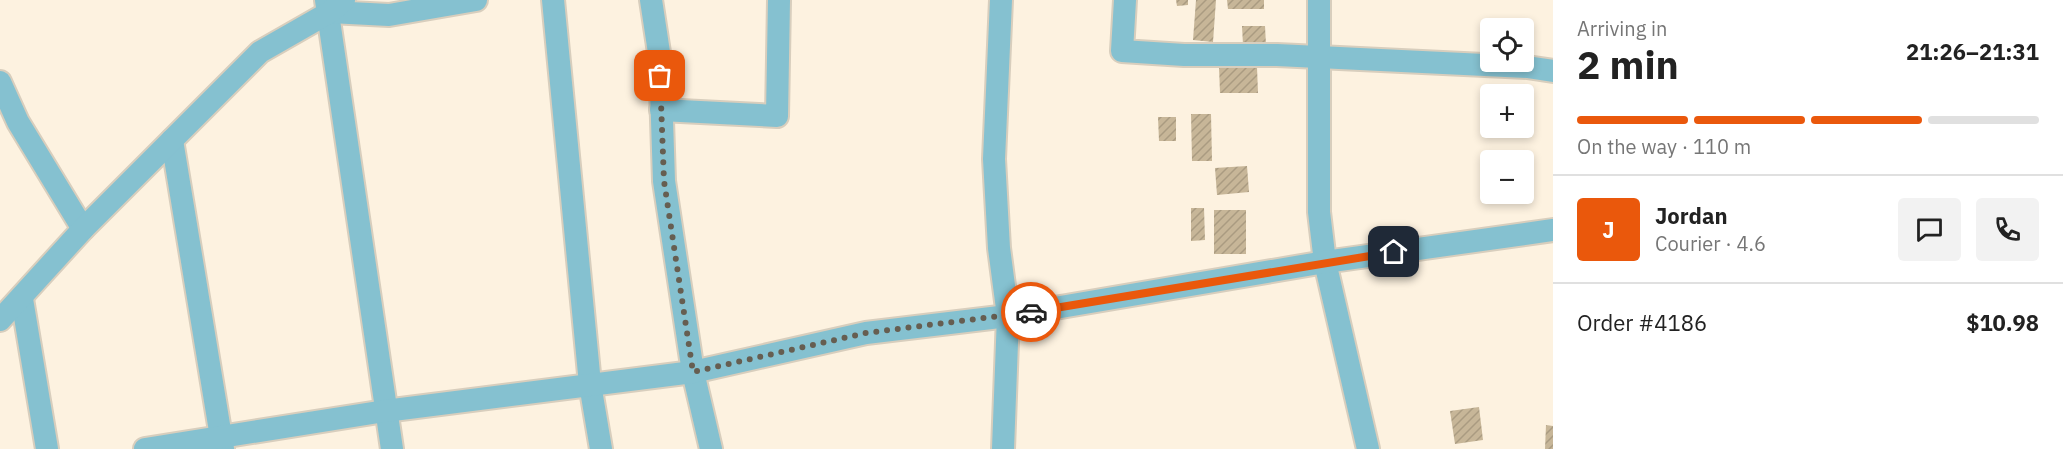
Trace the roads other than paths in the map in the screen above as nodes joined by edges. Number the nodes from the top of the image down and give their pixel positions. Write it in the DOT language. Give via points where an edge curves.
graph roads {
  1 [pos="476,0"];
  2 [pos="553,0"];
  3 [pos="651,0"];
  4 [pos="778,0"];
  5 [pos="1001,0"];
  6 [pos="1125,0"];
  7 [pos="1319,0"];
  8 [pos="333,4"];
  9 [pos="1320,59"];
  10 [pos="1553,71"];
  11 [pos="0,82"];
  12 [pos="661,110"];
  13 [pos="172,140"];
  14 [pos="83,229"];
  15 [pos="1553,230"];
  16 [pos="1325,262"];
  17 [pos="22,299"];
  18 [pos="1008,316"];
  19 [pos="0,320"];
  20 [pos="693,372"];
  21 [pos="590,384"];
  22 [pos="385,411"];
  23 [pos="222,443"];
  24 [pos="47,449"];
  25 [pos="145,449"];
  26 [pos="392,449"];
  27 [pos="601,449"];
  28 [pos="711,449"];
  29 [pos="1003,449"];
  30 [pos="1368,449"];
  1 -- 8 [label="street" via="389,15"];
  2 -- 21 [label="street"];
  3 -- 12 [label="street" via="660,58"];
  4 -- 12 [label="street" via="777,116"];
  5 -- 18 [label="street" via="994,159"];
  6 -- 9 [label="street" via="1122,51"];
  7 -- 9 [label="street"];
  8 -- 13 [label="street" via="261,51"];
  8 -- 22 [label="street"];
  9 -- 10 [label="street"];
  9 -- 16 [label="street" via="1319,212"];
  11 -- 14 [label="street" via="18,122"];
  12 -- 20 [label="street" via="664,181"];
  13 -- 14 [label="street"];
  13 -- 23 [label="street"];
  14 -- 17 [label="street"];
  15 -- 16 [label="street"];
  16 -- 18 [label="street"];
  16 -- 30 [label="street"];
  17 -- 19 [label="street"];
  17 -- 24 [label="street"];
  18 -- 20 [label="street" via="866,333"];
  18 -- 29 [label="street"];
  20 -- 21 [label="street"];
  20 -- 28 [label="street"];
  21 -- 22 [label="street"];
  21 -- 27 [label="street"];
  22 -- 23 [label="street"];
  22 -- 26 [label="street"];
  23 -- 25 [label="street"];
}
